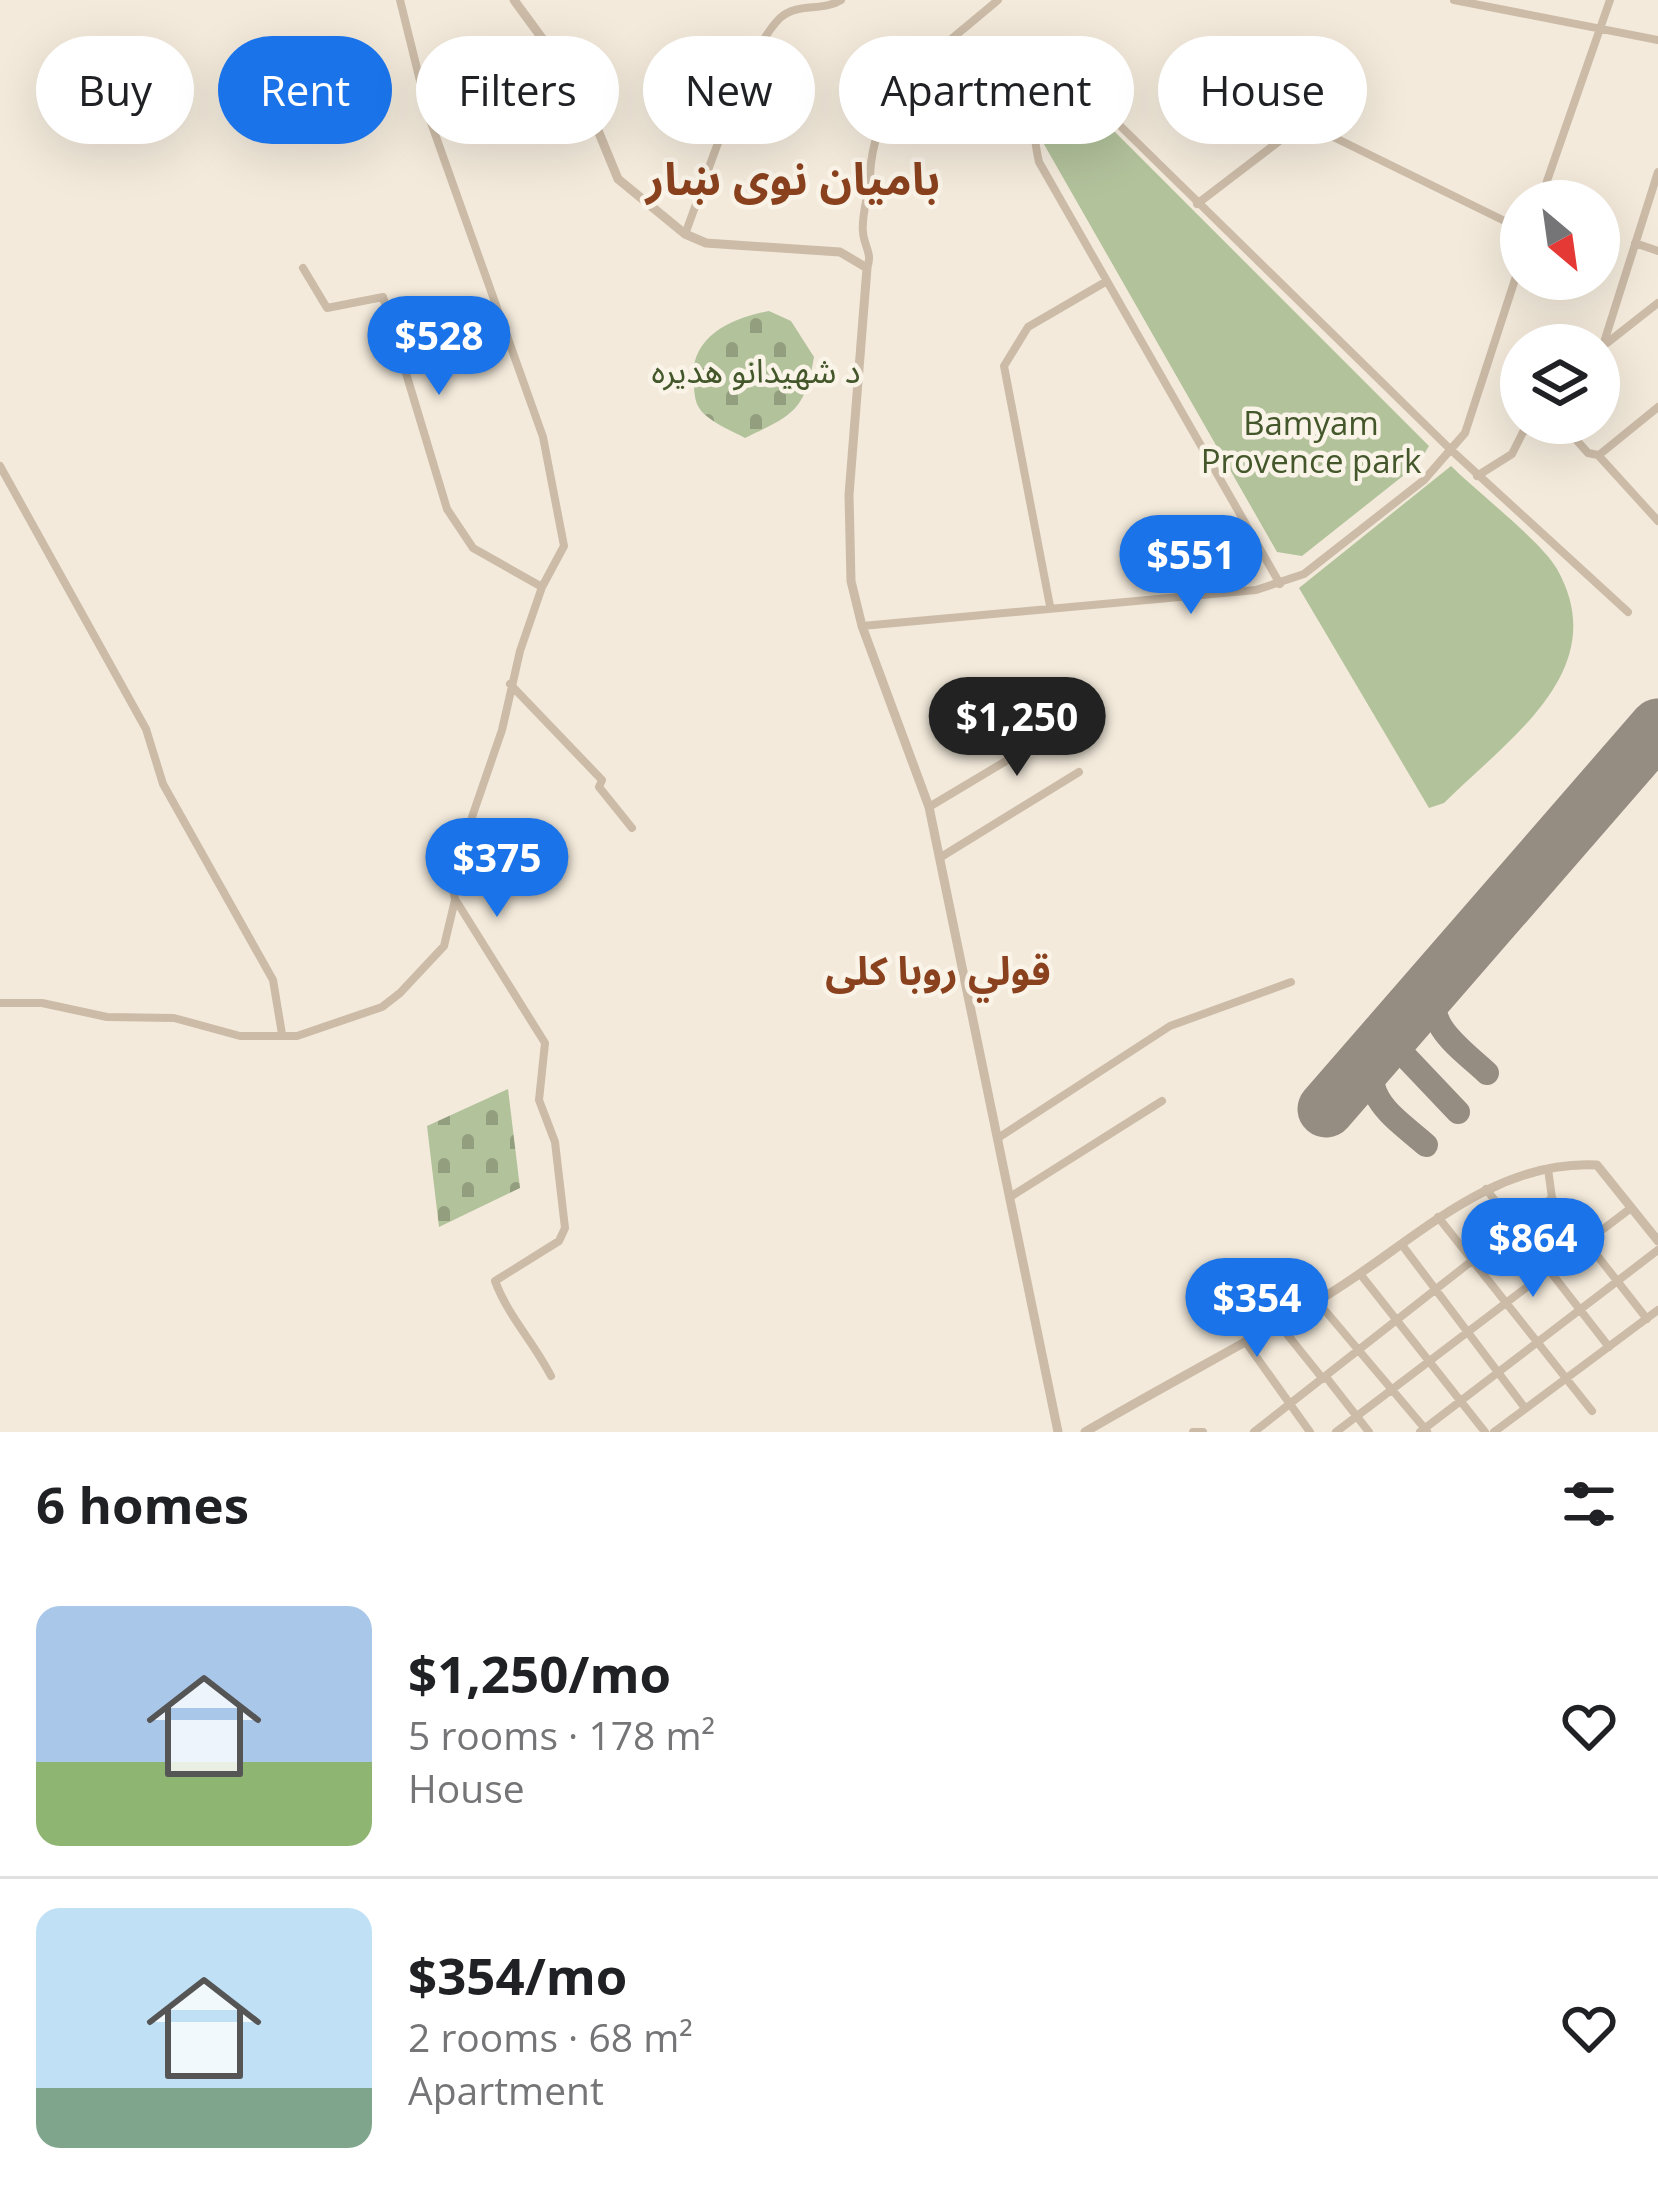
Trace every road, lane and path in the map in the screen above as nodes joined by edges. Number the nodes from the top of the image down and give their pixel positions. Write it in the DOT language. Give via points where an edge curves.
graph roads {
  1 [pos="400,0"];
  2 [pos="841,0"];
  3 [pos="998,0"];
  4 [pos="1454,0"];
  5 [pos="1610,0"];
  6 [pos="514,2"];
  7 [pos="1601,28"];
  8 [pos="1658,40"];
  9 [pos="1658,172"];
  10 [pos="1547,180"];
  11 [pos="1197,204"];
  12 [pos="1500,219"];
  13 [pos="685,233"];
  14 [pos="1635,243"];
  15 [pos="1658,251"];
  16 [pos="303,268"];
  17 [pos="867,268"];
  18 [pos="1107,280"];
  19 [pos="1509,300"];
  20 [pos="1658,303"];
  21 [pos="1610,324"];
  22 [pos="1620,333"];
  23 [pos="1658,407"];
  24 [pos="1517,444"];
  25 [pos="1580,444"];
  26 [pos="1450,449"];
  27 [pos="1598,455"];
  28 [pos="0,466"];
  29 [pos="1477,476"];
  30 [pos="1656,514"];
  31 [pos="1280,584"];
  32 [pos="542,587"];
  33 [pos="1050,606"];
  34 [pos="1628,612"];
  35 [pos="862,626"];
  36 [pos="510,684"];
  37 [pos="1083,715"];
  38 [pos="1079,772"];
  39 [pos="929,807"];
  40 [pos="632,828"];
  41 [pos="941,857"];
  42 [pos="455,899"];
  43 [pos="1291,982"];
  44 [pos="0,1004"];
  45 [pos="282,1034"];
  46 [pos="1162,1100"];
  47 [pos="998,1138"];
  48 [pos="1548,1169"];
  49 [pos="1486,1189"];
  50 [pos="1010,1197"];
  51 [pos="1552,1198"];
  52 [pos="1631,1208"];
  53 [pos="1438,1217"];
  54 [pos="1516,1229"];
  55 [pos="1586,1238"];
  56 [pos="1402,1245"];
  57 [pos="1658,1245"];
  58 [pos="1472,1261"];
  59 [pos="1546,1269"];
  60 [pos="1360,1275"];
  61 [pos="1618,1280"];
  62 [pos="1436,1289"];
  63 [pos="1317,1301"];
  64 [pos="1506,1302"];
  65 [pos="1578,1308"];
  66 [pos="1658,1310"];
  67 [pos="1398,1319"];
  68 [pos="1647,1319"];
  69 [pos="1277,1323"];
  70 [pos="1467,1330"];
  71 [pos="1538,1340"];
  72 [pos="1244,1341"];
  73 [pos="1610,1347"];
  74 [pos="1359,1349"];
  75 [pos="1427,1359"];
  76 [pos="1498,1371"];
  77 [pos="551,1376"];
  78 [pos="1325,1378"];
  79 [pos="1567,1378"];
  80 [pos="1391,1389"];
  81 [pos="1460,1400"];
  82 [pos="1289,1406"];
  83 [pos="1526,1408"];
  84 [pos="1592,1412"];
  85 [pos="1356,1415"];
  86 [pos="1424,1431"];
  87 [pos="1058,1432"];
  88 [pos="1085,1432"];
  89 [pos="1193,1432"];
  90 [pos="1203,1432"];
  91 [pos="1255,1432"];
  92 [pos="1310,1432"];
  93 [pos="1336,1432"];
  94 [pos="1369,1432"];
  95 [pos="1490,1432"];
  1 -- 32 [label="street" via="429,117 543,436 564,546"];
  2 -- 13 [label="street" via="781,17 760,46"];
  3 -- 17 [label="street" via="915,69 885,109 871,157"];
  4 -- 7 [label="street"];
  5 -- 7 [label="street"];
  6 -- 13 [label="street" via="583,94 618,179"];
  7 -- 8 [label="street"];
  7 -- 10 [label="street"];
  9 -- 14 [label="street"];
  11 -- 12 [label="street" via="1299,126"];
  11 -- 18 [label="street" via="1105,111 1082,98 1052,101 1036,120 1039,162"];
  11 -- 26 [label="street"];
  13 -- 17 [label="street" via="706,243 840,251"];
  14 -- 15 [label="street"];
  14 -- 21 [label="street"];
  16 -- 32 [label="street" via="327,308 383,297 447,509 473,548"];
  17 -- 35 [label="street" via="848,555"];
  18 -- 31 [label="street"];
  18 -- 33 [label="street" via="1028,327 1004,366"];
  19 -- 26 [label="street" via="1465,433"];
  20 -- 22 [label="street"];
  23 -- 27 [label="street"];
  24 -- 29 [label="street"];
  25 -- 27 [label="street"];
  26 -- 29 [label="street"];
  26 -- 31 [label="street" via="1424,480"];
  27 -- 30 [label="street"];
  28 -- 45 [label="street" via="146,729 163,784 247,928 272,980"];
  29 -- 34 [label="street"];
  31 -- 33 [label="street"];
  32 -- 36 [label="street"];
  33 -- 35 [label="street"];
  35 -- 39 [label="street"];
  36 -- 40 [label="street" via="602,780 599,787"];
  36 -- 42 [label="street" via="451,878"];
  37 -- 39 [label="street"];
  38 -- 41 [label="street"];
  39 -- 41 [label="street"];
  41 -- 47 [label="street"];
  42 -- 45 [label="street" via="444,946 400,993 382,1007"];
  42 -- 77 [label="street" via="544,1043 539,1100 555,1142 566,1228 559,1241 495,1281"];
  43 -- 47 [label="street" via="1171,1026"];
  44 -- 45 [label="street" via="174,1018 240,1036"];
  46 -- 50 [label="street"];
  47 -- 50 [label="street"];
  48 -- 49 [label="street"];
  48 -- 51 [label="street"];
  48 -- 52 [label="street" via="1597,1165"];
  49 -- 53 [label="street"];
  49 -- 54 [label="street"];
  50 -- 87 [label="street"];
  51 -- 54 [label="street"];
  51 -- 55 [label="street"];
  52 -- 55 [label="street"];
  52 -- 57 [label="street"];
  53 -- 56 [label="street"];
  53 -- 58 [label="street"];
  54 -- 58 [label="street"];
  54 -- 59 [label="street"];
  55 -- 59 [label="street"];
  55 -- 61 [label="street"];
  56 -- 60 [label="street"];
  56 -- 62 [label="street"];
  57 -- 61 [label="street"];
  58 -- 62 [label="street"];
  58 -- 64 [label="street"];
  59 -- 64 [label="street"];
  59 -- 65 [label="street"];
  60 -- 63 [label="street"];
  60 -- 67 [label="street"];
  61 -- 65 [label="street"];
  61 -- 68 [label="street"];
  62 -- 67 [label="street"];
  62 -- 70 [label="street"];
  63 -- 69 [label="street"];
  63 -- 74 [label="street"];
  64 -- 70 [label="street"];
  64 -- 71 [label="street"];
  65 -- 71 [label="street"];
  65 -- 73 [label="street"];
  66 -- 68 [label="street"];
  67 -- 74 [label="street"];
  67 -- 75 [label="street"];
  68 -- 73 [label="street"];
  69 -- 72 [label="street"];
  69 -- 78 [label="street"];
  70 -- 75 [label="street"];
  70 -- 76 [label="street"];
  71 -- 76 [label="street"];
  71 -- 79 [label="street"];
  72 -- 82 [label="street"];
  72 -- 88 [label="street"];
  73 -- 79 [label="street"];
  74 -- 78 [label="street"];
  74 -- 80 [label="street"];
  75 -- 80 [label="street"];
  75 -- 81 [label="street"];
  76 -- 81 [label="street"];
  76 -- 83 [label="street"];
  78 -- 82 [label="street"];
  78 -- 85 [label="street"];
  79 -- 83 [label="street"];
  79 -- 84 [label="street"];
  80 -- 85 [label="street"];
  80 -- 86 [label="street"];
  81 -- 86 [label="street"];
  81 -- 95 [label="street"];
  82 -- 91 [label="street"];
  82 -- 92 [label="street"];
  83 -- 95 [label="street"];
  85 -- 93 [label="street"];
  85 -- 94 [label="street"];
  89 -- 90 [label="street"];
}
